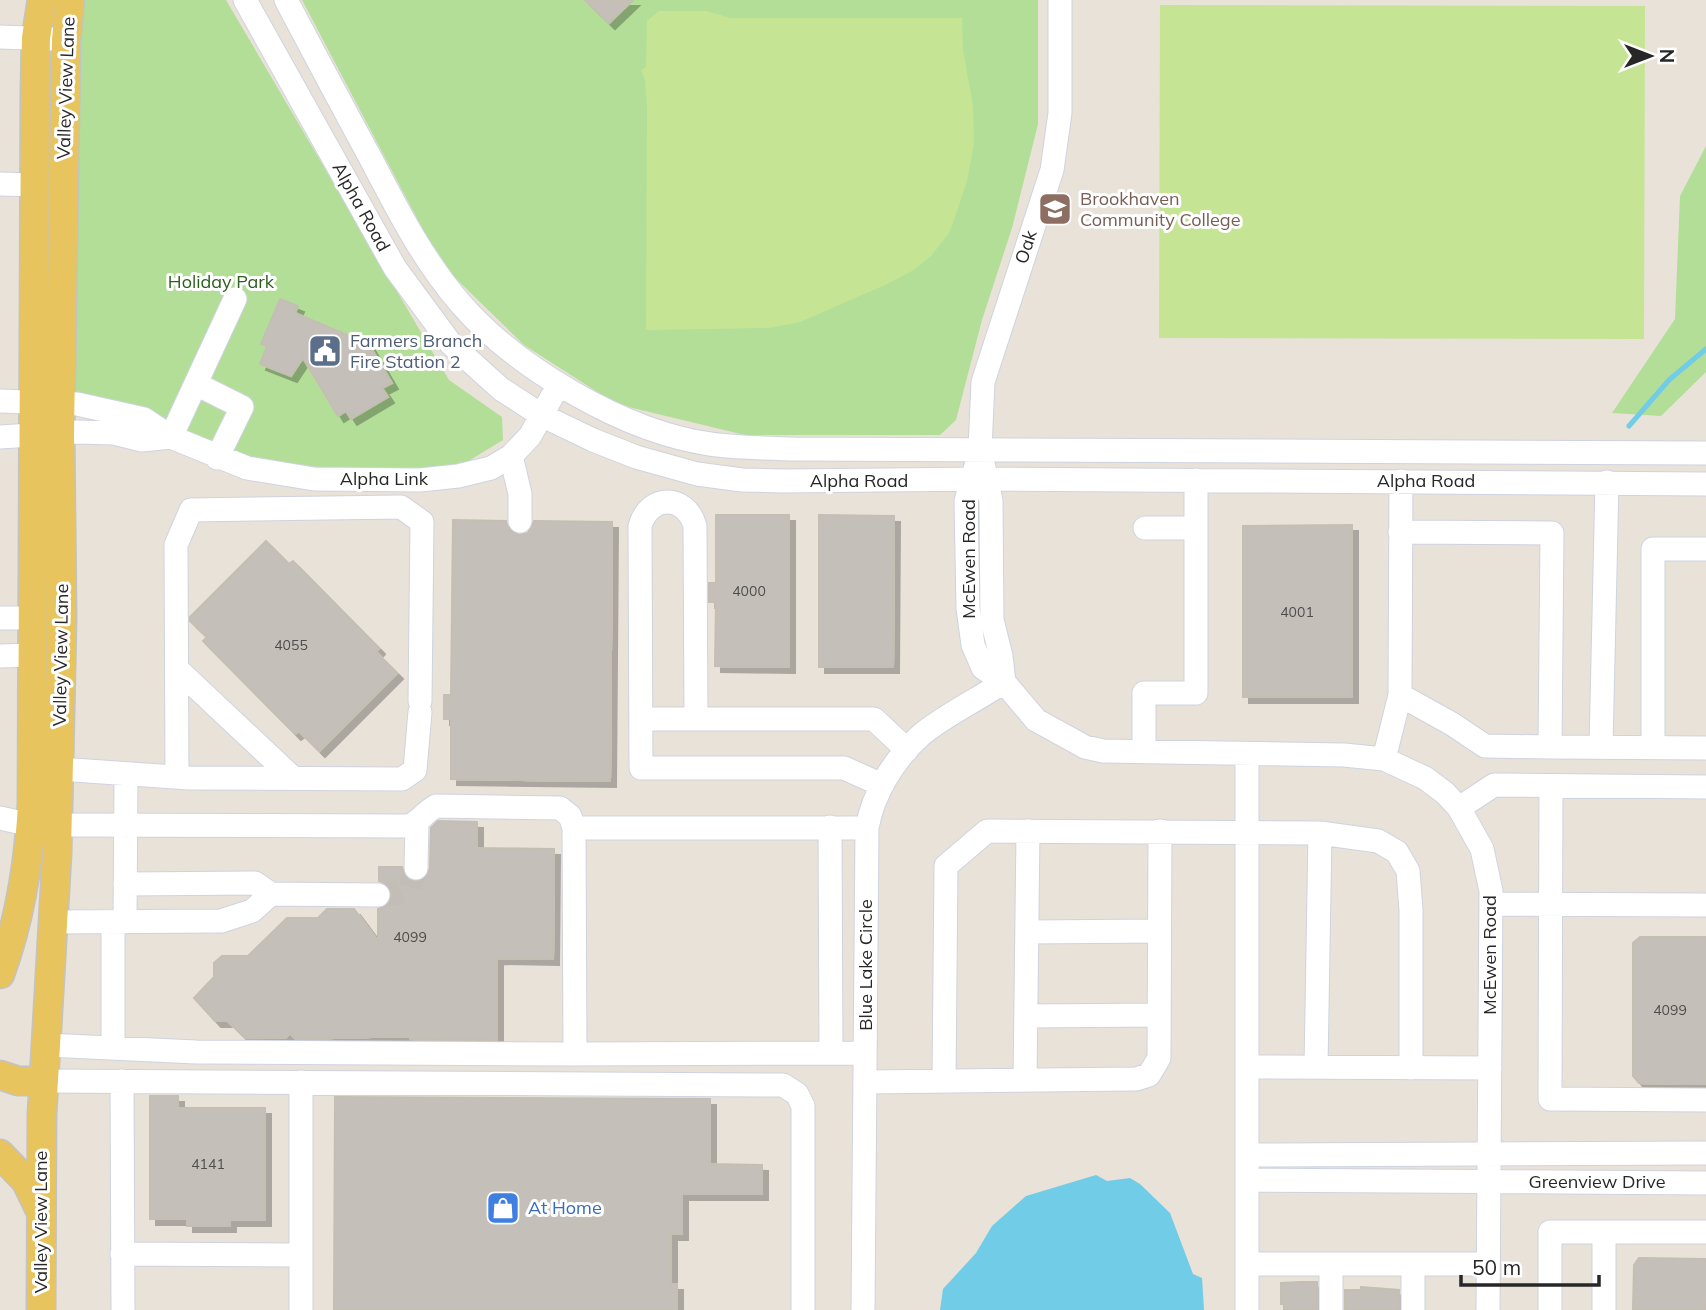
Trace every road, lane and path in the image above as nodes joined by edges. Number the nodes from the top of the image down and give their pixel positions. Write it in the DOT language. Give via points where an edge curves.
graph roads {
  1 [pos="42,0"];
  2 [pos="70,0"];
  3 [pos="245,0"];
  4 [pos="286,0"];
  5 [pos="1060,0"];
  6 [pos="0,37"];
  7 [pos="36,38"];
  8 [pos="66,40"];
  9 [pos="0,184"];
  10 [pos="34,185"];
  11 [pos="235,299"];
  12 [pos="196,384"];
  13 [pos="559,384"];
  14 [pos="0,401"];
  15 [pos="47,403"];
  16 [pos="541,415"];
  17 [pos="47,433"];
  18 [pos="172,437"];
  19 [pos="0,438"];
  20 [pos="980,449"];
  21 [pos="1706,453"];
  22 [pos="511,456"];
  23 [pos="217,458"];
  24 [pos="673,468"];
  25 [pos="314,479"];
  26 [pos="979,479"];
  27 [pos="1196,480"];
  28 [pos="1401,481"];
  29 [pos="1607,482"];
  30 [pos="1706,484"];
  31 [pos="667,502"];
  32 [pos="313,508"];
  33 [pos="520,521"];
  34 [pos="1144,528"];
  35 [pos="1196,528"];
  36 [pos="1400,532"];
  37 [pos="1706,549"];
  38 [pos="0,618"];
  39 [pos="32,618"];
  40 [pos="32,655"];
  41 [pos="0,656"];
  42 [pos="177,669"];
  43 [pos="1004,682"];
  44 [pos="1400,695"];
  45 [pos="641,719"];
  46 [pos="696,719"];
  47 [pos="1550,747"];
  48 [pos="1601,747"];
  49 [pos="1653,747"];
  50 [pos="1706,748"];
  51 [pos="907,750"];
  52 [pos="1144,751"];
  53 [pos="1247,754"];
  54 [pos="1384,759"];
  55 [pos="59,769"];
  56 [pos="126,775"];
  57 [pos="177,777"];
  58 [pos="293,778"];
  59 [pos="882,785"];
  60 [pos="1551,786"];
  61 [pos="1706,787"];
  62 [pos="1459,808"];
  63 [pos="0,818"];
  64 [pos="417,822"];
  65 [pos="44,825"];
  66 [pos="126,825"];
  67 [pos="830,827"];
  68 [pos="575,828"];
  69 [pos="867,828"];
  70 [pos="1028,831"];
  71 [pos="1160,831"];
  72 [pos="1247,831"];
  73 [pos="1320,832"];
  74 [pos="416,868"];
  75 [pos="125,884"];
  76 [pos="271,894"];
  77 [pos="374,895"];
  78 [pos="1491,904"];
  79 [pos="1551,904"];
  80 [pos="1706,905"];
  81 [pos="54,922"];
  82 [pos="119,922"];
  83 [pos="1159,931"];
  84 [pos="1027,932"];
  85 [pos="0,974"];
  86 [pos="1159,1015"];
  87 [pos="1026,1016"];
  88 [pos="46,1045"];
  89 [pos="113,1048"];
  90 [pos="831,1053"];
  91 [pos="865,1053"];
  92 [pos="575,1054"];
  93 [pos="1247,1067"];
  94 [pos="1316,1067"];
  95 [pos="1411,1068"];
  96 [pos="1490,1068"];
  97 [pos="0,1075"];
  98 [pos="1025,1080"];
  99 [pos="44,1081"];
  100 [pos="122,1081"];
  101 [pos="944,1081"];
  102 [pos="301,1082"];
  103 [pos="865,1082"];
  104 [pos="1706,1100"];
  105 [pos="1706,1153"];
  106 [pos="0,1154"];
  107 [pos="1247,1154"];
  108 [pos="1354,1154"];
  109 [pos="1489,1154"];
  110 [pos="1247,1180"];
  111 [pos="1354,1180"];
  112 [pos="1489,1181"];
  113 [pos="1706,1183"];
  114 [pos="41,1212"];
  115 [pos="1604,1232"];
  116 [pos="1706,1232"];
  117 [pos="122,1254"];
  118 [pos="301,1255"];
  119 [pos="1247,1264"];
  120 [pos="1331,1264"];
  121 [pos="1413,1264"];
  122 [pos="1488,1264"];
  123 [pos="41,1310"];
  124 [pos="123,1310"];
  125 [pos="301,1310"];
  126 [pos="803,1310"];
  127 [pos="863,1310"];
  128 [pos="1247,1310"];
  129 [pos="1331,1310"];
  130 [pos="1413,1310"];
  131 [pos="1488,1310"];
  132 [pos="1550,1310"];
  133 [pos="1604,1310"];
  1 -- 7 [label="main road, Valley View Lane"];
  2 -- 8 [label="main road, Valley View Lane"];
  3 -- 16 [label="street, Alpha Road" via="416,299 467,360"];
  4 -- 13 [label="street, Alpha Road" via="403,219 439,276 484,329"];
  5 -- 20 [label="street, Oak" via="1060,113 1052,170 983,382"];
  6 -- 7 [label="street"];
  7 -- 8 [label="street"];
  7 -- 10 [label="main road, Valley View Lane"];
  8 -- 15 [label="main road, Valley View Lane"];
  9 -- 10 [label="street"];
  10 -- 15 [label="main road, Valley View Lane"];
  11 -- 12 [label="street"];
  12 -- 18 [label="street"];
  12 -- 23 [label="street" via="242,407"];
  13 -- 16 [label="street, Alpha Link"];
  13 -- 20 [label="street, Alpha Road" via="628,420 709,444"];
  14 -- 15 [label="street, Alpha Link"];
  15 -- 17 [label="main road, Valley View Lane"];
  15 -- 18 [label="street, Alpha Link" via="77,404 144,419"];
  16 -- 22 [label="street, Alpha Link" via="530,436"];
  16 -- 24 [label="street, Alpha Road" via="593,440"];
  17 -- 18 [label="street, Alpha Link" via="114,433 142,440"];
  17 -- 19 [label="street, Alpha Link"];
  17 -- 39 [label="main road, Valley View Lane"];
  17 -- 55 [label="main road, Valley View Lane" via="62,618"];
  18 -- 23 [label="street, Alpha Link"];
  20 -- 21 [label="street, Alpha Road"];
  20 -- 26 [label="street, McEwen Road"];
  22 -- 25 [label="street, Alpha Link" via="491,468 419,481"];
  22 -- 33 [label="street" via="520,494"];
  23 -- 25 [label="street, Alpha Link"];
  24 -- 26 [label="street, Alpha Road" via="742,480"];
  24 -- 31 [label="street"];
  25 -- 32 [label="street"];
  26 -- 27 [label="street, Alpha Road"];
  26 -- 43 [label="street, McEwen Road" via="991,501 992,620"];
  27 -- 28 [label="street, Alpha Road"];
  27 -- 35 [label="street"];
  28 -- 29 [label="street, Alpha Road"];
  28 -- 36 [label="street"];
  29 -- 30 [label="street, Alpha Road"];
  29 -- 48 [label="street"];
  31 -- 45 [label="street" via="648,510 640,526"];
  31 -- 46 [label="street" via="687,510 695,526"];
  32 -- 42 [label="street" via="191,510 176,545"];
  32 -- 58 [label="street" via="401,507 422,522 420,706 415,770 402,779"];
  34 -- 35 [label="street"];
  35 -- 52 [label="street" via="1196,693 1144,693"];
  36 -- 44 [label="street"];
  36 -- 47 [label="street" via="1552,533"];
  37 -- 49 [label="street" via="1653,549"];
  38 -- 39 [label="street"];
  39 -- 40 [label="main road, Valley View Lane"];
  40 -- 41 [label="street"];
  40 -- 65 [label="main road, Valley View Lane"];
  42 -- 57 [label="street"];
  42 -- 58 [label="street"];
  43 -- 51 [label="street, Blue Lake Circle" via="921,734"];
  43 -- 52 [label="street, McEwen Road" via="1036,720 1060,736 1103,751"];
  44 -- 47 [label="street" via="1485,746"];
  44 -- 54 [label="street"];
  45 -- 46 [label="street"];
  45 -- 59 [label="street" via="641,768 844,768"];
  46 -- 51 [label="street" via="874,719"];
  47 -- 48 [label="street"];
  48 -- 49 [label="street"];
  49 -- 50 [label="street"];
  51 -- 59 [label="street, Blue Lake Circle"];
  52 -- 53 [label="street, McEwen Road"];
  53 -- 54 [label="street, McEwen Road"];
  53 -- 72 [label="street"];
  54 -- 62 [label="street, McEwen Road" via="1425,778"];
  55 -- 56 [label="street"];
  55 -- 65 [label="main road, Valley View Lane"];
  56 -- 57 [label="street"];
  56 -- 66 [label="street"];
  57 -- 58 [label="street"];
  59 -- 69 [label="street, Blue Lake Circle" via="871,805"];
  60 -- 61 [label="street"];
  60 -- 62 [label="street" via="1494,785"];
  60 -- 79 [label="street"];
  62 -- 78 [label="street, McEwen Road" via="1482,849"];
  63 -- 65 [label="street"];
  64 -- 66 [label="street" via="410,826"];
  64 -- 68 [label="street" via="436,806 554,806 570,816"];
  64 -- 74 [label="street"];
  65 -- 66 [label="street"];
  65 -- 81 [label="main road, Valley View Lane"];
  65 -- 85 [label="main road, Valley View Lane"];
  66 -- 75 [label="street"];
  67 -- 68 [label="street"];
  67 -- 69 [label="street"];
  67 -- 90 [label="street"];
  68 -- 92 [label="street"];
  69 -- 91 [label="street, Blue Lake Circle"];
  70 -- 71 [label="street"];
  70 -- 84 [label="street"];
  70 -- 101 [label="street" via="987,831 946,866"];
  71 -- 72 [label="street"];
  71 -- 83 [label="street"];
  72 -- 73 [label="street"];
  72 -- 93 [label="street"];
  73 -- 94 [label="street"];
  73 -- 95 [label="street" via="1378,841 1397,852 1408,871"];
  75 -- 76 [label="street" via="256,883"];
  75 -- 82 [label="street"];
  76 -- 77 [label="street"];
  76 -- 82 [label="street" via="252,911 221,921"];
  78 -- 79 [label="street"];
  78 -- 96 [label="street, McEwen Road"];
  79 -- 80 [label="street"];
  79 -- 104 [label="street" via="1550,1099"];
  81 -- 82 [label="street"];
  81 -- 88 [label="main road, Valley View Lane"];
  82 -- 89 [label="street"];
  83 -- 84 [label="street"];
  83 -- 86 [label="street"];
  84 -- 87 [label="street"];
  86 -- 87 [label="street"];
  86 -- 98 [label="street" via="1159,1058 1150,1075"];
  87 -- 98 [label="street"];
  88 -- 89 [label="street"];
  88 -- 99 [label="main road, Valley View Lane"];
  89 -- 92 [label="street"];
  90 -- 91 [label="street"];
  90 -- 92 [label="street"];
  91 -- 103 [label="street, Blue Lake Circle"];
  93 -- 94 [label="street"];
  93 -- 107 [label="street"];
  94 -- 95 [label="street"];
  95 -- 96 [label="street"];
  96 -- 109 [label="street, McEwen Road"];
  97 -- 99 [label="main road" via="18,1081"];
  98 -- 101 [label="street"];
  99 -- 100 [label="street"];
  99 -- 114 [label="main road, Valley View Lane"];
  100 -- 102 [label="street"];
  100 -- 117 [label="street"];
  101 -- 103 [label="street"];
  102 -- 118 [label="street"];
  102 -- 126 [label="street" via="790,1087 803,1106"];
  103 -- 127 [label="street, Blue Lake Circle"];
  105 -- 109 [label="street, Greenview Drive"];
  106 -- 114 [label="main road" via="26,1181"];
  107 -- 108 [label="street, Greenview Drive"];
  107 -- 110 [label="street"];
  108 -- 109 [label="street, Greenview Drive"];
  108 -- 111 [label="street"];
  109 -- 112 [label="street, McEwen Road"];
  110 -- 111 [label="street, Greenview Drive"];
  110 -- 119 [label="street"];
  111 -- 112 [label="street, Greenview Drive"];
  112 -- 113 [label="street, Greenview Drive"];
  112 -- 122 [label="street, McEwen Road"];
  114 -- 123 [label="main road, Valley View Lane"];
  115 -- 116 [label="street"];
  115 -- 132 [label="street" via="1550,1232"];
  115 -- 133 [label="street"];
  117 -- 118 [label="street"];
  117 -- 124 [label="street"];
  118 -- 125 [label="street"];
  119 -- 120 [label="street"];
  119 -- 128 [label="street"];
  120 -- 121 [label="street"];
  120 -- 129 [label="street"];
  121 -- 122 [label="street"];
  121 -- 130 [label="street"];
  122 -- 131 [label="street, McEwen Road"];
}
